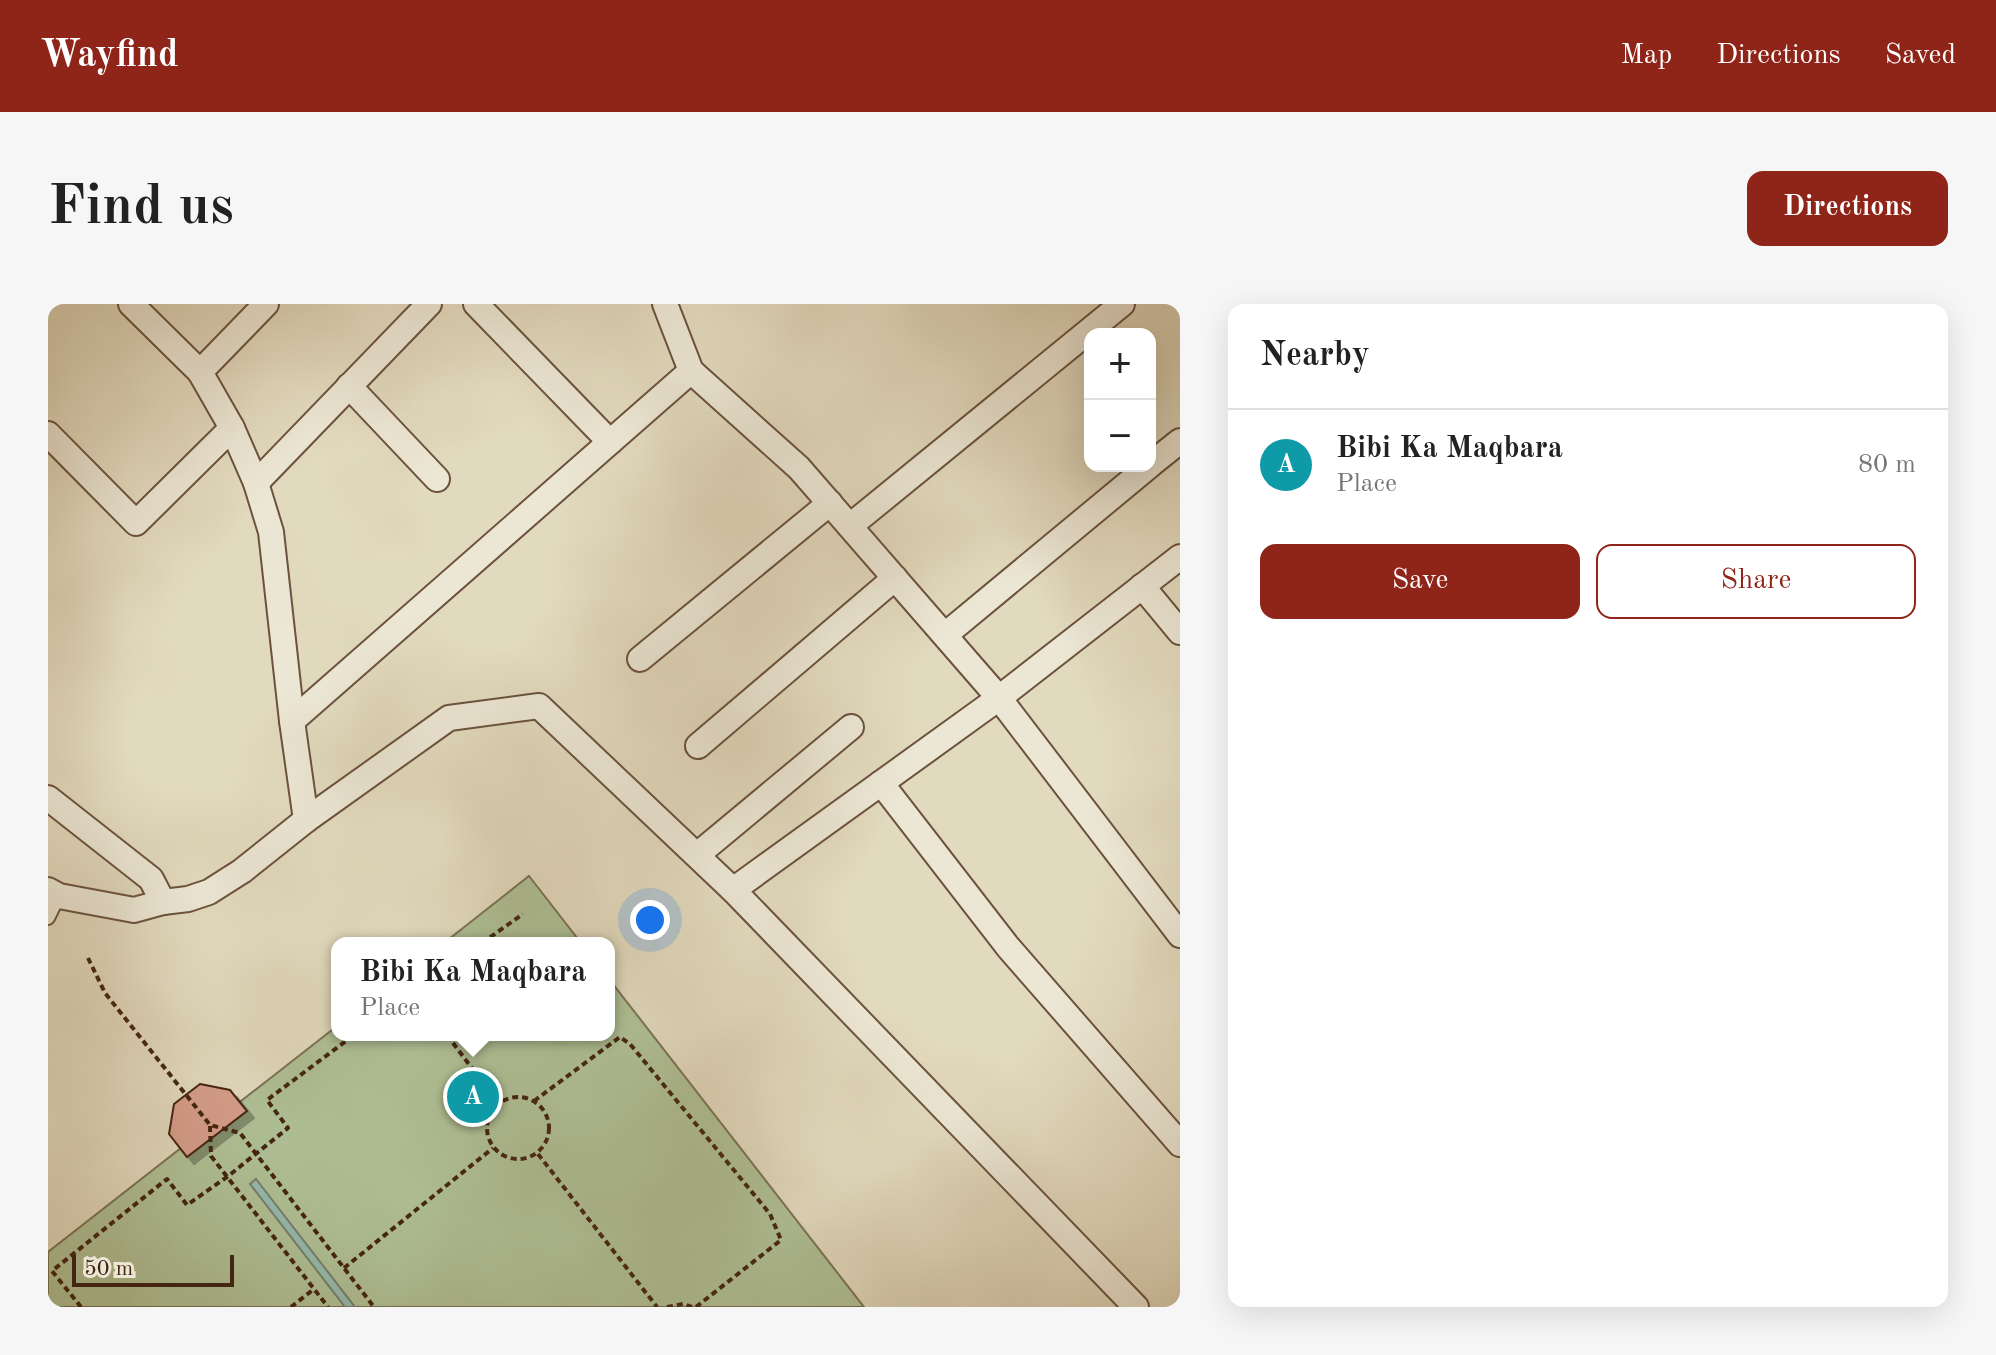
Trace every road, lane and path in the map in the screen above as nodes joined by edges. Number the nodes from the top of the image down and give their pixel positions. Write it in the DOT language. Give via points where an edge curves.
graph roads {
  1 [pos="131,304"];
  2 [pos="266,304"];
  3 [pos="429,304"];
  4 [pos="476,304"];
  5 [pos="666,304"];
  6 [pos="1122,304"];
  7 [pos="691,371"];
  8 [pos="200,372"];
  9 [pos="349,386"];
  10 [pos="232,428"];
  11 [pos="48,434"];
  12 [pos="1180,441"];
  13 [pos="610,442"];
  14 [pos="1156,461"];
  15 [pos="1143,472"];
  16 [pos="437,479"];
  17 [pos="256,483"];
  18 [pos="830,503"];
  19 [pos="850,526"];
  20 [pos="1180,557"];
  21 [pos="895,578"];
  22 [pos="1142,586"];
  23 [pos="1180,632"];
  24 [pos="945,635"];
  25 [pos="640,659"];
  26 [pos="999,698"];
  27 [pos="292,721"];
  28 [pos="851,727"];
  29 [pos="698,746"];
  30 [pos="881,783"];
  31 [pos="48,798"];
  32 [pos="306,820"];
  33 [pos="697,855"];
  34 [pos="733,890"];
  35 [pos="52,902"];
  36 [pos="163,902"];
  37 [pos="523,914"];
  38 [pos="1179,933"];
  39 [pos="490,937"];
  40 [pos="88,958"];
  41 [pos="346,1041"];
  42 [pos="452,1041"];
  43 [pos="615,1041"];
  44 [pos="615,1041"];
  45 [pos="534,1101"];
  46 [pos="498,1103"];
  47 [pos="210,1125"];
  48 [pos="1180,1144"];
  49 [pos="493,1148"];
  50 [pos="256,1154"];
  51 [pos="537,1154"];
  52 [pos="227,1177"];
  53 [pos="344,1268"];
  54 [pos="50,1272"];
  55 [pos="314,1289"];
  56 [pos="81,1307"];
  57 [pos="291,1307"];
  58 [pos="328,1307"];
  59 [pos="374,1307"];
  60 [pos="657,1307"];
  61 [pos="667,1307"];
  62 [pos="694,1307"];
  63 [pos="1136,1307"];
  1 -- 8 [label="street"];
  2 -- 8 [label="street"];
  3 -- 9 [label="street"];
  4 -- 13 [label="street"];
  5 -- 7 [label="street"];
  6 -- 19 [label="street"];
  7 -- 13 [label="street"];
  7 -- 18 [label="street" via="799,468"];
  8 -- 10 [label="street"];
  9 -- 16 [label="street"];
  9 -- 17 [label="street"];
  10 -- 11 [label="street" via="136,523"];
  10 -- 17 [label="street"];
  12 -- 14 [label="street"];
  13 -- 27 [label="street"];
  15 -- 24 [label="street"];
  17 -- 27 [label="street" via="271,532"];
  18 -- 19 [label="street"];
  18 -- 25 [label="street"];
  19 -- 21 [label="street"];
  20 -- 22 [label="street"];
  21 -- 24 [label="street"];
  21 -- 29 [label="street"];
  22 -- 23 [label="street"];
  22 -- 26 [label="street"];
  24 -- 26 [label="street"];
  26 -- 30 [label="street"];
  26 -- 38 [label="street"];
  27 -- 32 [label="street"];
  28 -- 33 [label="street"];
  30 -- 34 [label="street"];
  30 -- 48 [label="street" via="1008,947"];
  31 -- 36 [label="street" via="151,879"];
  32 -- 33 [label="street" via="449,718 539,706"];
  32 -- 36 [label="street" via="209,892"];
  33 -- 34 [label="street"];
  34 -- 63 [label="street"];
  35 -- 36 [label="street" via="134,910"];
  37 -- 39 [label="path"];
  40 -- 47 [label="path" via="105,993"];
  41 -- 50 [label="path" via="267,1100 288,1128"];
  42 -- 46 [label="path"];
  43 -- 62 [label="path" via="620,1037 630,1044 770,1214 781,1240"];
  44 -- 45 [label="path"];
  45 -- 46 [label="path" via="522,1097"];
  45 -- 51 [label="path" via="549,1120 546,1144"];
  46 -- 49 [label="path" via="486,1125"];
  47 -- 50 [label="path" via="240,1133"];
  47 -- 52 [label="path" via="211,1156"];
  49 -- 51 [label="path" via="514,1160"];
  49 -- 53 [label="path"];
  50 -- 52 [label="path"];
  50 -- 53 [label="path"];
  51 -- 60 [label="path"];
  52 -- 54 [label="path" via="187,1205 167,1179"];
  52 -- 55 [label="path"];
  53 -- 59 [label="path"];
  54 -- 56 [label="path"];
  55 -- 57 [label="path"];
  55 -- 58 [label="path"];
  61 -- 62 [label="path"];
}
